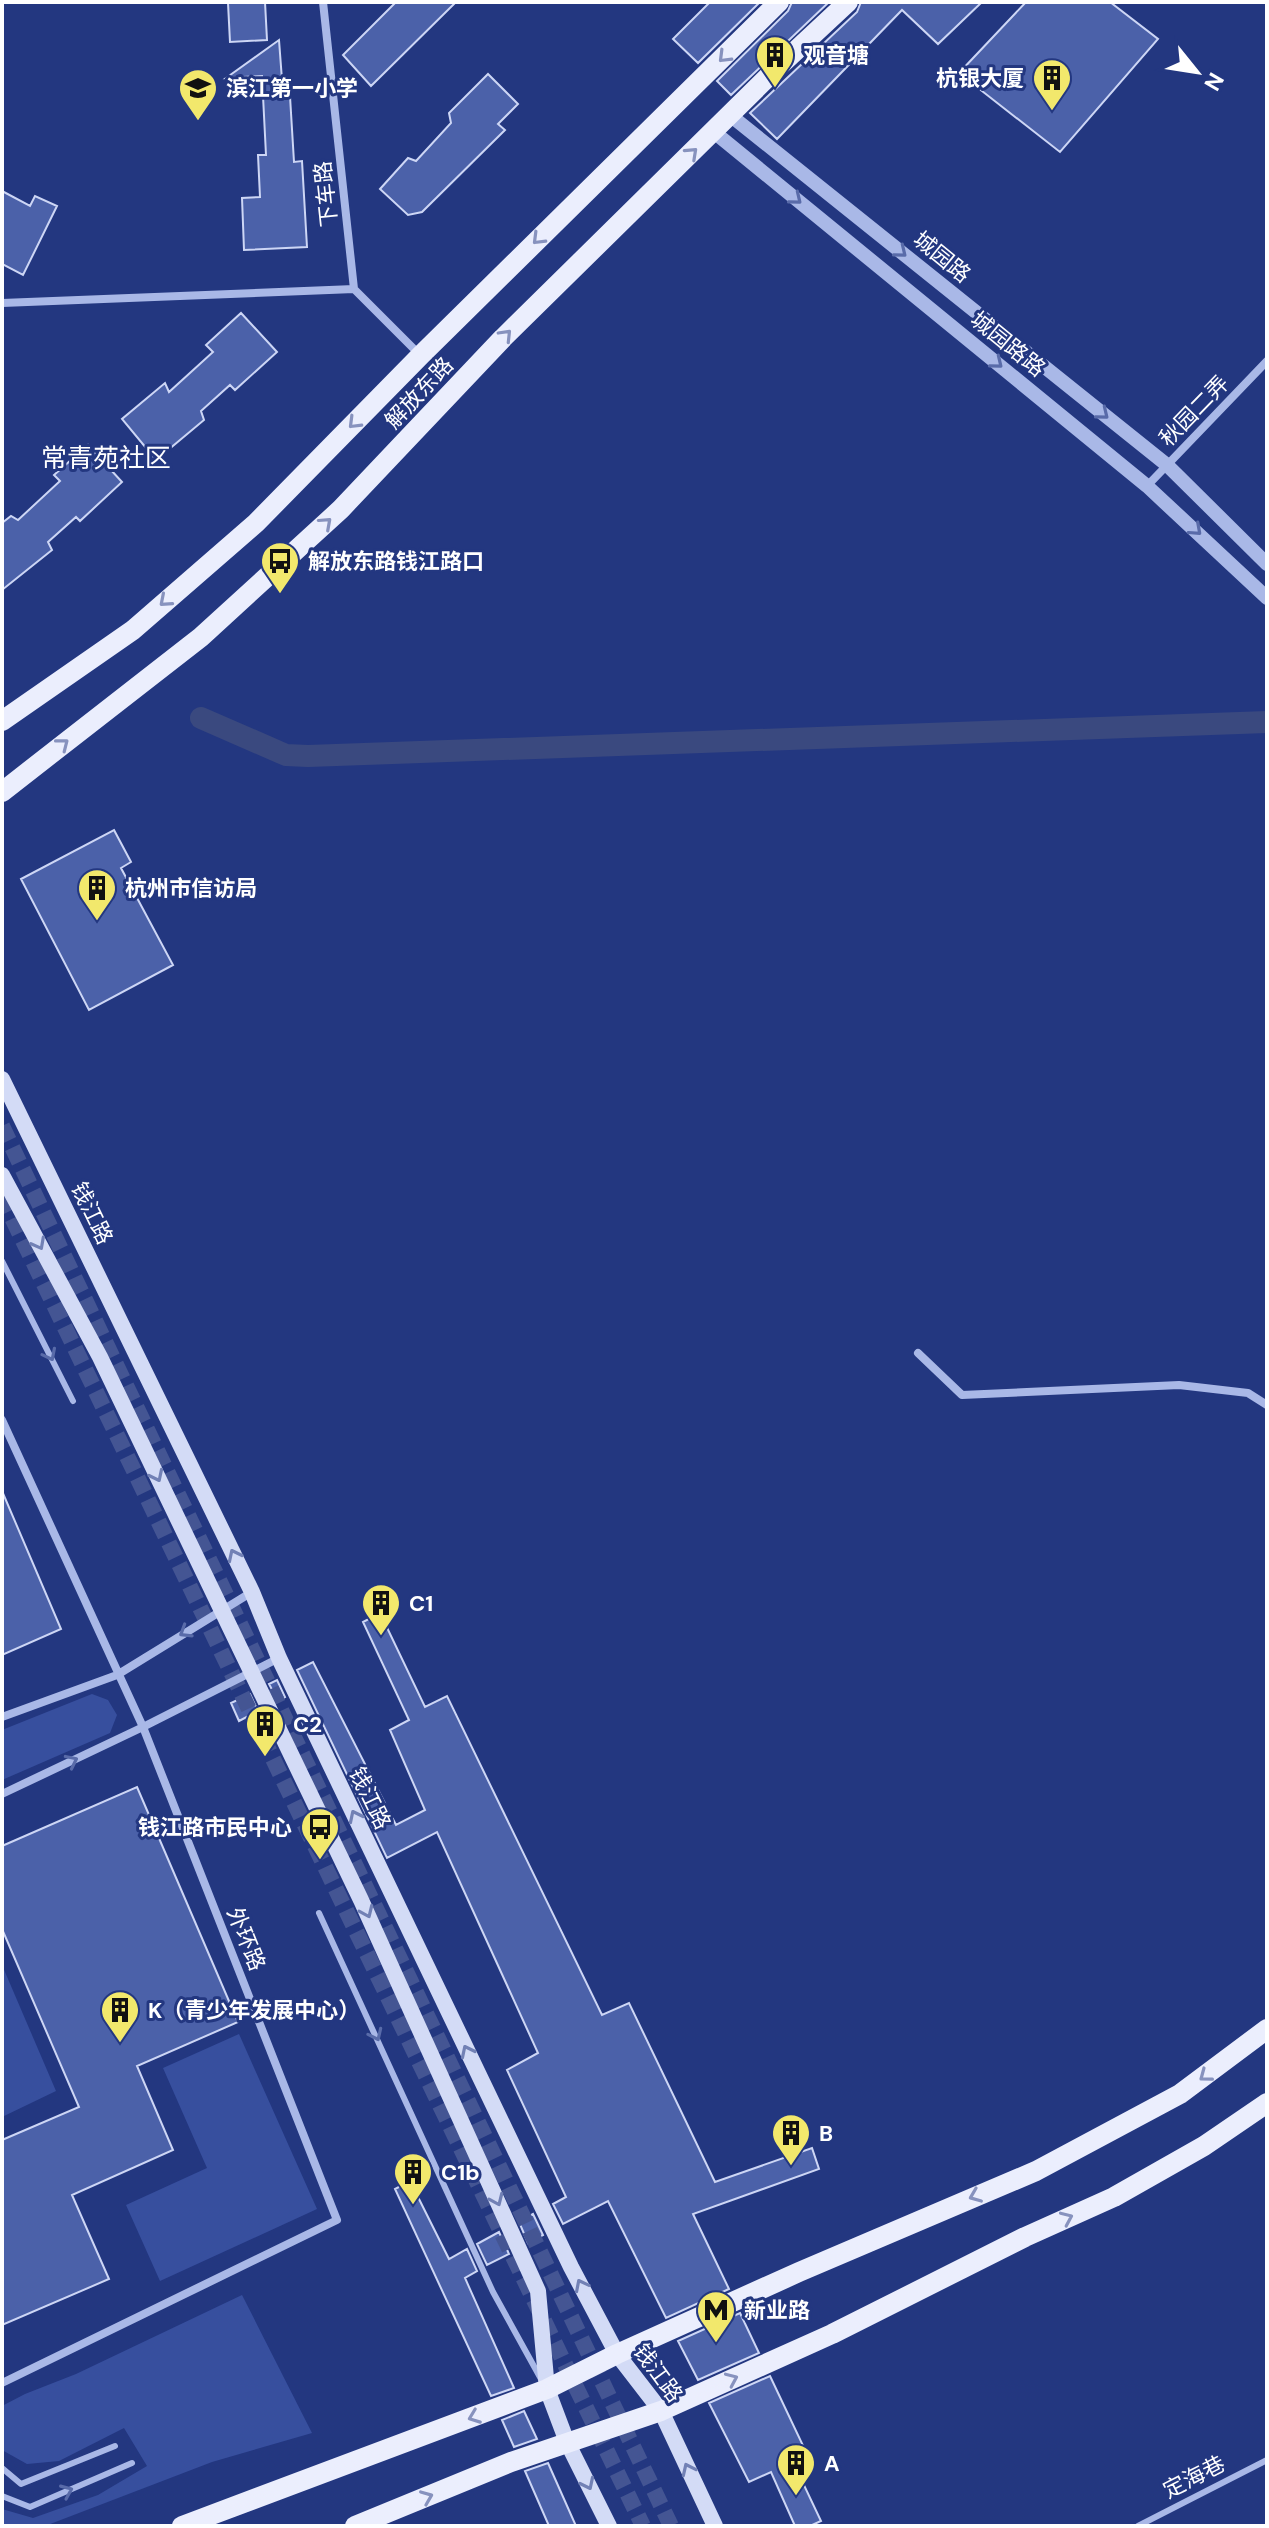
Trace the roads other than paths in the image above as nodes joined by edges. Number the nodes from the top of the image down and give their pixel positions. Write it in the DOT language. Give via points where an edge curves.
graph roads {
  1 [pos="323,2"];
  2 [pos="779,2"];
  3 [pos="848,2"];
  4 [pos="730,115"];
  5 [pos="714,132"];
  6 [pos="354,289"];
  7 [pos="2,303"];
  8 [pos="421,355"];
  9 [pos="1267,361"];
  10 [pos="1167,465"];
  11 [pos="1147,486"];
  12 [pos="1267,564"];
  13 [pos="1267,598"];
  14 [pos="2,721"];
  15 [pos="2,792"];
  16 [pos="2,1079"];
  17 [pos="2,1175"];
  18 [pos="2,1261"];
  19 [pos="918,1353"];
  20 [pos="73,1401"];
  21 [pos="1267,1405"];
  22 [pos="2,1420"];
  23 [pos="252,1592"];
  24 [pos="222,1610"];
  25 [pos="279,1658"];
  26 [pos="251,1672"];
  27 [pos="117,1675"];
  28 [pos="2,1717"];
  29 [pos="143,1727"];
  30 [pos="2,1794"];
  31 [pos="319,1913"];
  32 [pos="1267,2029"];
  33 [pos="1267,2103"];
  34 [pos="617,2354"];
  35 [pos="2,2383"];
  36 [pos="547,2389"];
  37 [pos="661,2411"];
  38 [pos="567,2442"];
  39 [pos="115,2446"];
  40 [pos="1267,2460"];
  41 [pos="132,2463"];
  42 [pos="2,2468"];
  43 [pos="2,2496"];
  44 [pos="182,2526"];
  45 [pos="355,2526"];
  46 [pos="609,2526"];
  47 [pos="715,2526"];
  48 [pos="1138,2526"];
  1 -- 6 [label="street, 下车路"];
  2 -- 8 [label="main road, 解放东路, one-way"];
  3 -- 4 [label="main road, 解放东路"];
  4 -- 5 [label="main road, 解放东路"];
  4 -- 10 [label="street, 城园路, one-way"];
  5 -- 11 [label="street, 城园路路, one-way"];
  15 -- 5 [label="main road, 解放东路, one-way" via="201,637 341,509 503,338"];
  6 -- 7 [label="street"];
  6 -- 8 [label="street"];
  8 -- 14 [label="main road, 解放东路, one-way" via="256,523 133,630"];
  9 -- 10 [label="street, 秋园二弄"];
  10 -- 11 [label="street, 秋园二弄"];
  10 -- 12 [label="street, 城园路"];
  11 -- 13 [label="street, 城园路路, one-way"];
  23 -- 16 [label="main road, 钱江路, one-way"];
  17 -- 24 [label="main road, one-way" via="100,1357"];
  18 -- 20 [label="lane, one-way"];
  19 -- 21 [label="street" via="962,1395 1179,1385 1248,1393"];
  22 -- 27 [label="street, 外环路"];
  23 -- 24 [label="street"];
  23 -- 25 [label="main road, 钱江路"];
  24 -- 26 [label="main road"];
  24 -- 27 [label="street, one-way"];
  25 -- 26 [label="street"];
  34 -- 25 [label="main road, 钱江路, one-way"];
  26 -- 29 [label="street"];
  26 -- 36 [label="main road, one-way" via="538,2291"];
  27 -- 28 [label="street"];
  27 -- 29 [label="street, 外环路"];
  30 -- 29 [label="street, one-way"];
  29 -- 35 [label="street, 外环路" via="337,2220"];
  31 -- 36 [label="lane, one-way" via="493,2292"];
  32 -- 34 [label="main road, one-way" via="1180,2094 1036,2171"];
  37 -- 33 [label="main road, one-way" via="1114,2197"];
  34 -- 36 [label="main road"];
  34 -- 37 [label="main road, 钱江路"];
  36 -- 38 [label="main road"];
  36 -- 44 [label="main road, one-way"];
  37 -- 38 [label="main road"];
  47 -- 37 [label="main road, 钱江路, one-way"];
  45 -- 38 [label="main road, one-way"];
  38 -- 46 [label="main road, one-way"];
  39 -- 42 [label="lane" via="21,2484"];
  40 -- 48 [label="lane, 定海巷"];
  43 -- 41 [label="lane, one-way" via="30,2507"];
}
